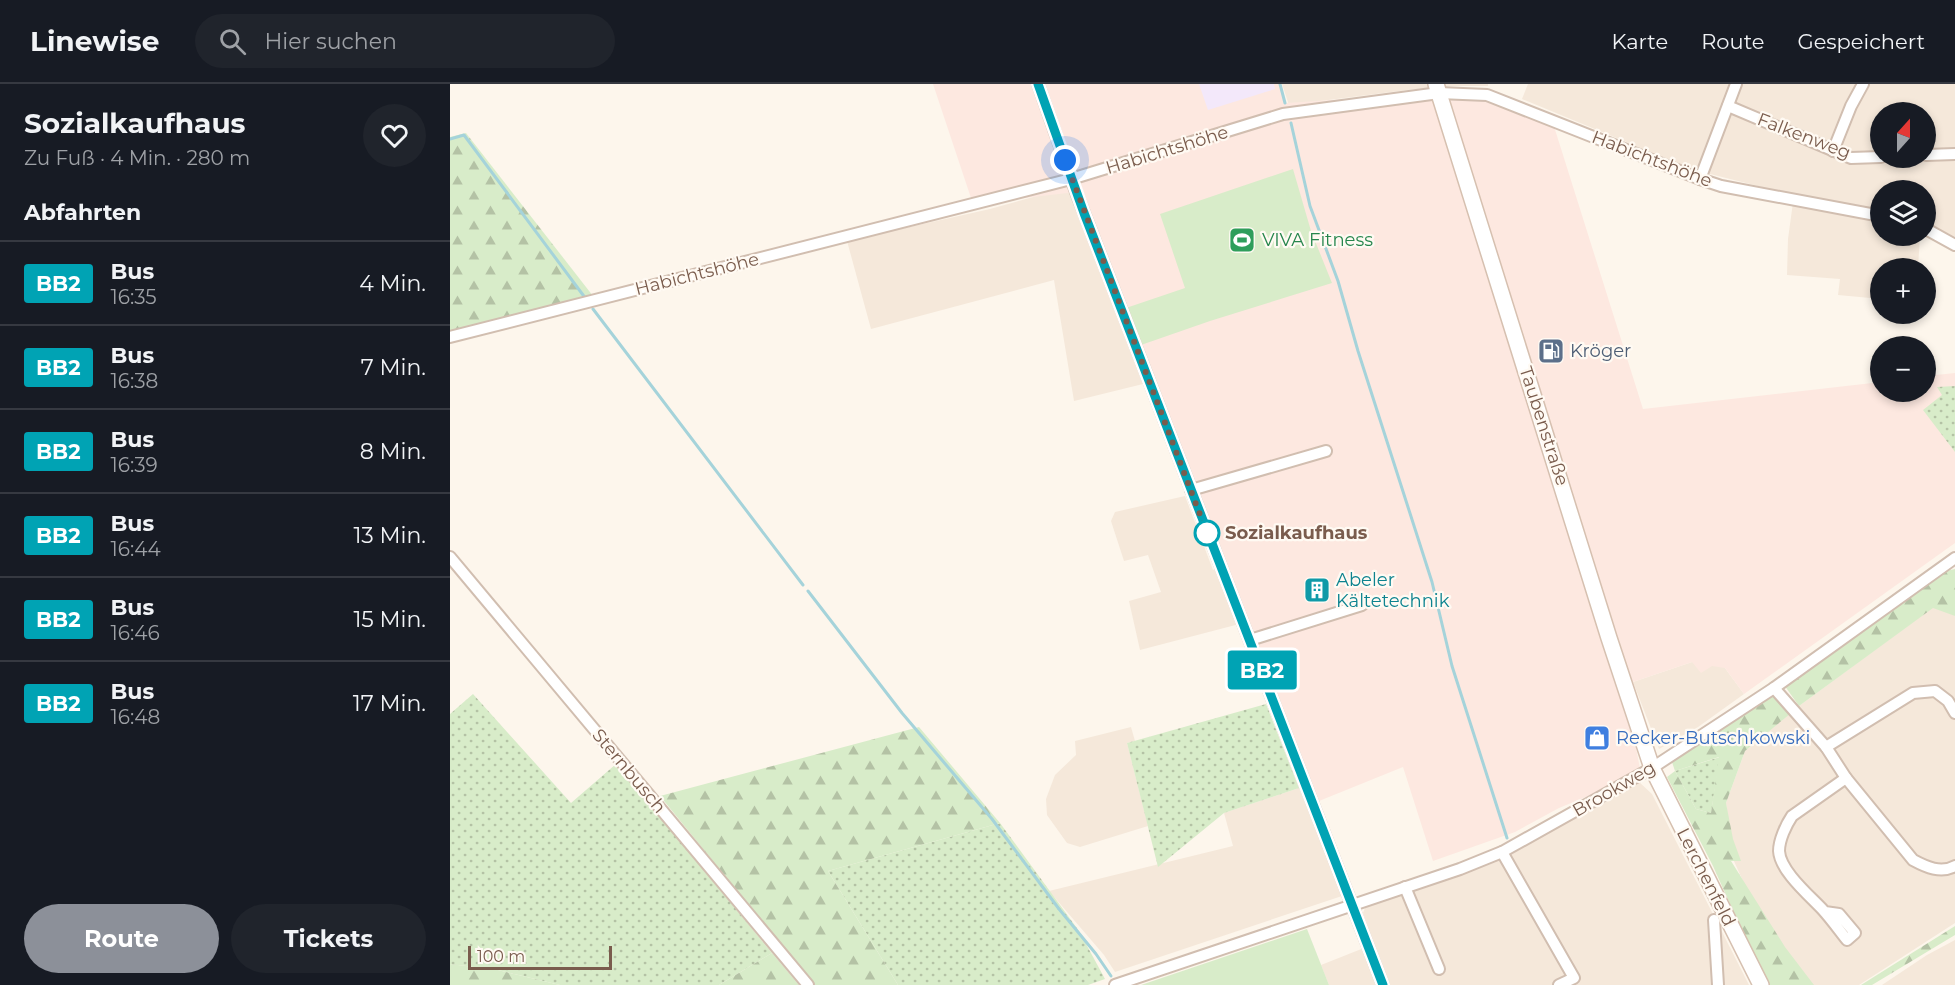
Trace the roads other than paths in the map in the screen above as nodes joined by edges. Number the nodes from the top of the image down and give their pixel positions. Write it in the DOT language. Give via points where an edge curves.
graph roads {
  1 [pos="1038,84"];
  2 [pos="1736,84"];
  3 [pos="1863,84"];
  4 [pos="1437,88"];
  5 [pos="1728,106"];
  6 [pos="1833,151"];
  7 [pos="1955,154"];
  8 [pos="1936,155"];
  9 [pos="1870,157"];
  10 [pos="1071,179"];
  11 [pos="1700,179"];
  12 [pos="1870,214"];
  13 [pos="1936,235"];
  14 [pos="1955,245"];
  15 [pos="450,337"];
  16 [pos="1326,451"];
  17 [pos="1191,490"];
  18 [pos="450,556"];
  19 [pos="1955,558"];
  20 [pos="1362,605"];
  21 [pos="1251,640"];
  22 [pos="1774,688"];
  23 [pos="1955,713"];
  24 [pos="1826,747"];
  25 [pos="1652,768"];
  26 [pos="1846,778"];
  27 [pos="1502,852"];
  28 [pos="1955,866"];
  29 [pos="1405,888"];
  30 [pos="1352,906"];
  31 [pos="1825,912"];
  32 [pos="1714,920"];
  33 [pos="1439,969"];
  34 [pos="808,985"];
  35 [pos="1115,985"];
  36 [pos="1383,985"];
  37 [pos="1559,985"];
  38 [pos="1718,985"];
  39 [pos="1761,985"];
  1 -- 10 [label="street"];
  2 -- 5 [label="street"];
  3 -- 6 [label="street"];
  4 -- 10 [label="street, Habichtshöhe" via="1283,114"];
  4 -- 11 [label="street, Habichtshöhe" via="1487,95"];
  4 -- 25 [label="street, Taubenstraße"];
  5 -- 6 [label="street, Falkenweg"];
  5 -- 11 [label="street"];
  6 -- 9 [label="street, Falkenweg" via="1851,158"];
  7 -- 8 [label="street"];
  10 -- 15 [label="street, Habichtshöhe"];
  10 -- 17 [label="street"];
  11 -- 12 [label="street, Habichtshöhe"];
  13 -- 14 [label="street"];
  16 -- 17 [label="street"];
  17 -- 21 [label="street"];
  18 -- 34 [label="street, Sternbusch"];
  19 -- 22 [label="street, Brookweg"];
  20 -- 21 [label="street"];
  21 -- 30 [label="street"];
  22 -- 24 [label="street"];
  22 -- 25 [label="street, Brookweg"];
  23 -- 24 [label="street" via="1935,691 1913,693"];
  24 -- 26 [label="street"];
  25 -- 27 [label="street, Brookweg"];
  25 -- 39 [label="street, Lerchenfeld"];
  26 -- 28 [label="street" via="1913,860 1928,868 1948,870"];
  26 -- 31 [label="street" via="1792,816 1779,851 1791,876"];
  27 -- 29 [label="street, Brookweg"];
  27 -- 37 [label="street" via="1574,978"];
  29 -- 30 [label="street, Brookweg"];
  29 -- 33 [label="street"];
  30 -- 35 [label="street, Brookweg"];
  30 -- 36 [label="street"];
  32 -- 38 [label="street"];
}
